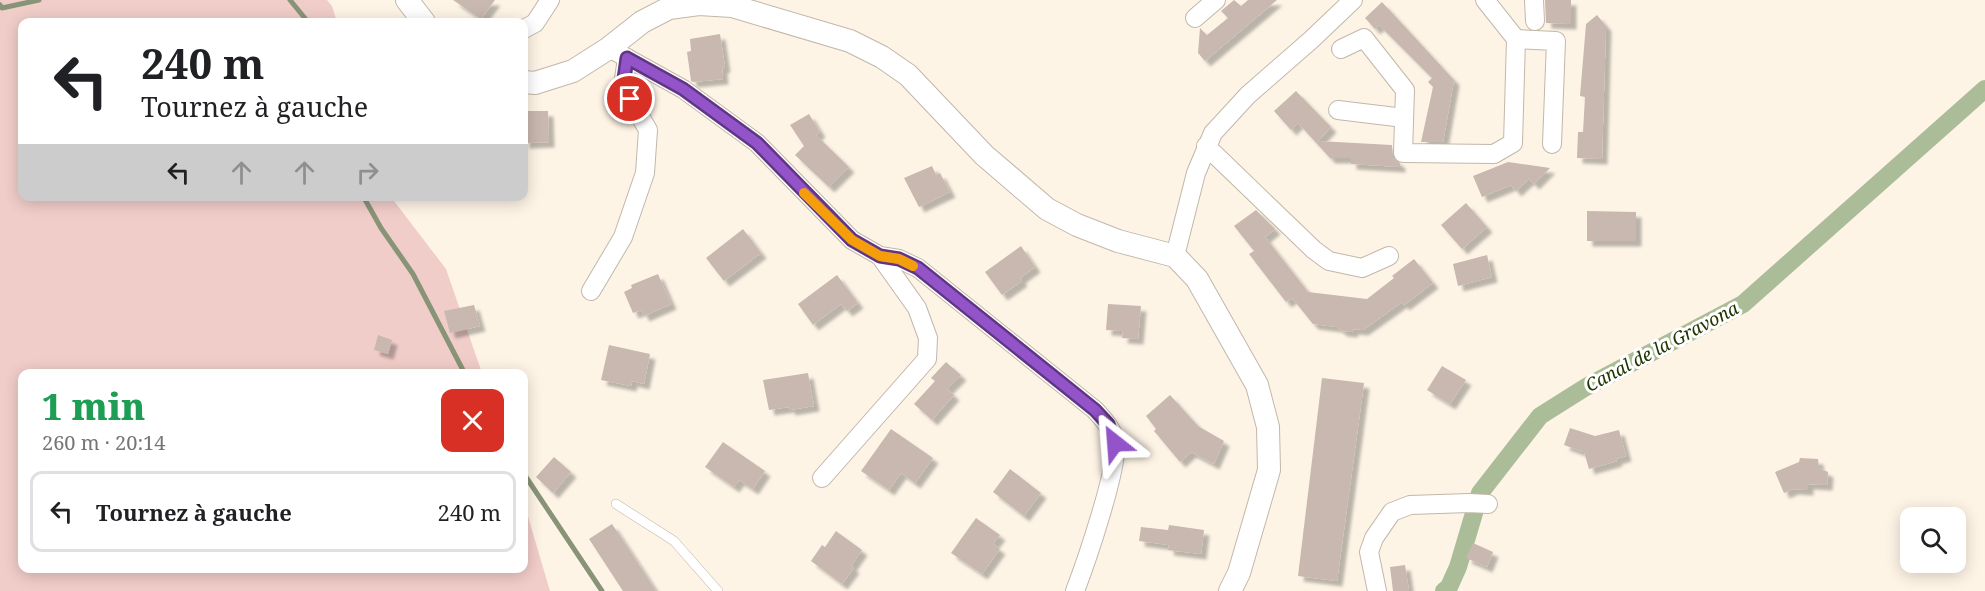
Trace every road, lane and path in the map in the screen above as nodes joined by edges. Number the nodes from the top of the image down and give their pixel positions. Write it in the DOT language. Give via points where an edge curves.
graph roads {
  1 [pos="407,0"];
  2 [pos="550,0"];
  3 [pos="1216,0"];
  4 [pos="1353,0"];
  5 [pos="1485,0"];
  6 [pos="1534,0"];
  7 [pos="421,18"];
  8 [pos="1195,18"];
  9 [pos="1536,21"];
  10 [pos="528,27"];
  11 [pos="1516,39"];
  12 [pos="1341,49"];
  13 [pos="618,53"];
  14 [pos="528,82"];
  15 [pos="1338,110"];
  16 [pos="1404,118"];
  17 [pos="1552,144"];
  18 [pos="1206,146"];
  19 [pos="880,256"];
  20 [pos="1175,256"];
  21 [pos="1389,256"];
  22 [pos="591,291"];
  23 [pos="822,478"];
  24 [pos="616,504"];
  25 [pos="1488,504"];
  26 [pos="718,591"];
  27 [pos="1075,591"];
  28 [pos="1230,591"];
  29 [pos="1377,591"];
  1 -- 7 [label="street"];
  2 -- 10 [label="street" via="536,23"];
  3 -- 8 [label="street"];
  4 -- 18 [label="street" via="1248,95"];
  5 -- 11 [label="street"];
  6 -- 9 [label="street"];
  11 -- 16 [label="street" via="1513,143 1494,154 1403,153"];
  11 -- 17 [label="street" via="1556,41"];
  12 -- 16 [label="street" via="1364,38 1405,90"];
  13 -- 14 [label="street" via="573,71"];
  13 -- 19 [label="street" via="683,89 757,143 852,240"];
  13 -- 20 [label="street" via="642,22 669,8 699,4 732,6 850,41 908,75 984,155 1047,209 1118,241"];
  13 -- 22 [label="street" via="630,99 648,130 645,173 623,237"];
  15 -- 16 [label="street"];
  18 -- 20 [label="street"];
  18 -- 21 [label="street" via="1329,261 1362,268"];
  19 -- 23 [label="street" via="917,308 928,338 927,359"];
  19 -- 27 [label="street" via="918,268 1108,424 1115,443 1110,482"];
  20 -- 28 [label="street" via="1197,279 1257,385 1268,427 1269,470 1239,573"];
  24 -- 26 [label="lane" via="674,541"];
  25 -- 29 [label="street" via="1410,505 1392,512 1369,552"];
}
